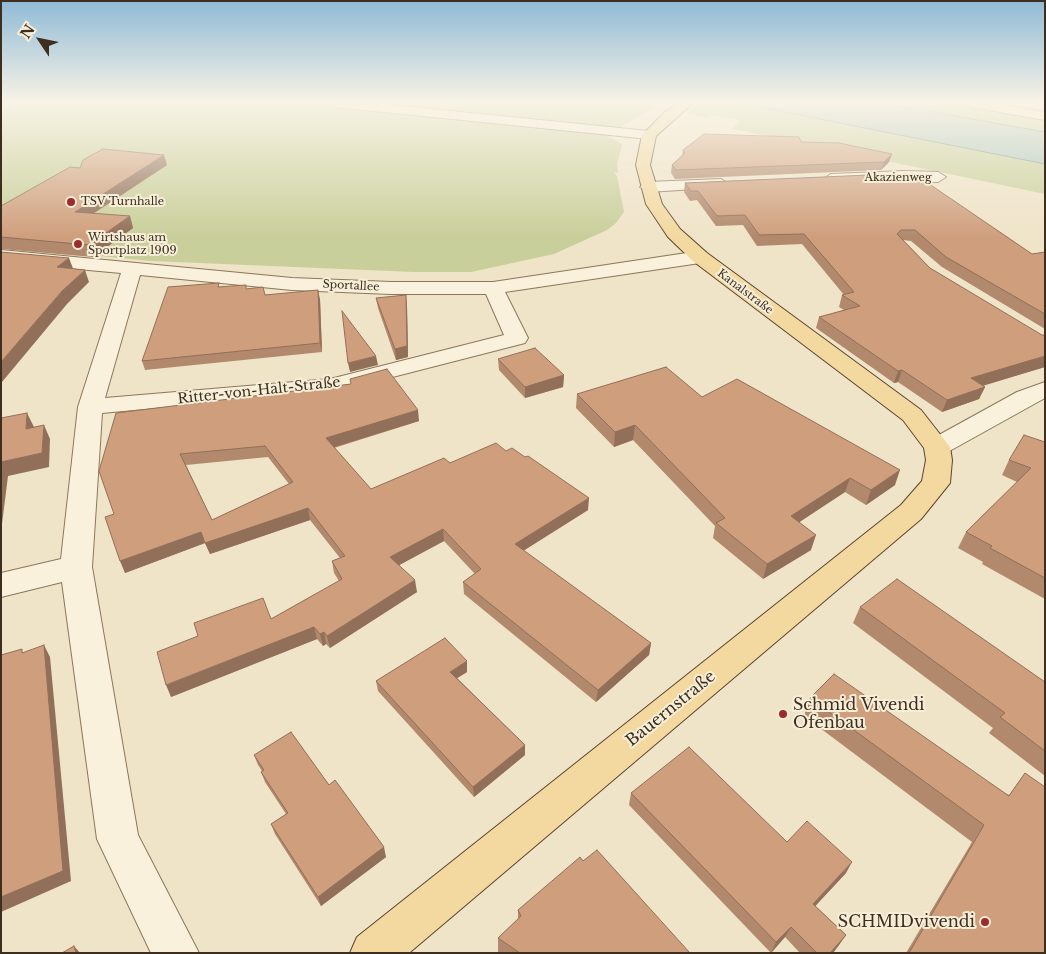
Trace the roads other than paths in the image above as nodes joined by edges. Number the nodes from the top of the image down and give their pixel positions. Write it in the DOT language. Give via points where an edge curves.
graph roads {
  1 [pos="646,148"];
  2 [pos="938,177"];
  3 [pos="816,180"];
  4 [pos="737,183"];
  5 [pos="648,187"];
  6 [pos="1,256"];
  7 [pos="700,257"];
  8 [pos="132,268"];
  9 [pos="493,288"];
  10 [pos="1045,389"];
  11 [pos="90,407"];
  12 [pos="937,447"];
  13 [pos="76,567"];
  14 [pos="1,586"];
  15 [pos="176,953"];
  16 [pos="373,953"];
  1 -- 5 [label="main road, Kanalstraße" via="643,165"];
  2 -- 3 [label="street, Akazienweg"];
  4 -- 5 [label="street"];
  5 -- 7 [label="main road, Kanalstraße" via="654,204 674,233"];
  6 -- 8 [label="street, Sportallee"];
  7 -- 9 [label="street, Sportallee"];
  7 -- 12 [label="main road, Kanalstraße" via="912,415"];
  8 -- 9 [label="street, Sportallee" via="292,284"];
  8 -- 11 [label="street"];
  9 -- 11 [label="street, Ritter-von-Halt-Straße" via="517,338 330,386"];
  10 -- 12 [label="street"];
  11 -- 13 [label="street"];
  12 -- 16 [label="main road, Bauernstraße" via="936,483 911,512"];
  13 -- 14 [label="street"];
  13 -- 15 [label="street" via="118,839"];
}
